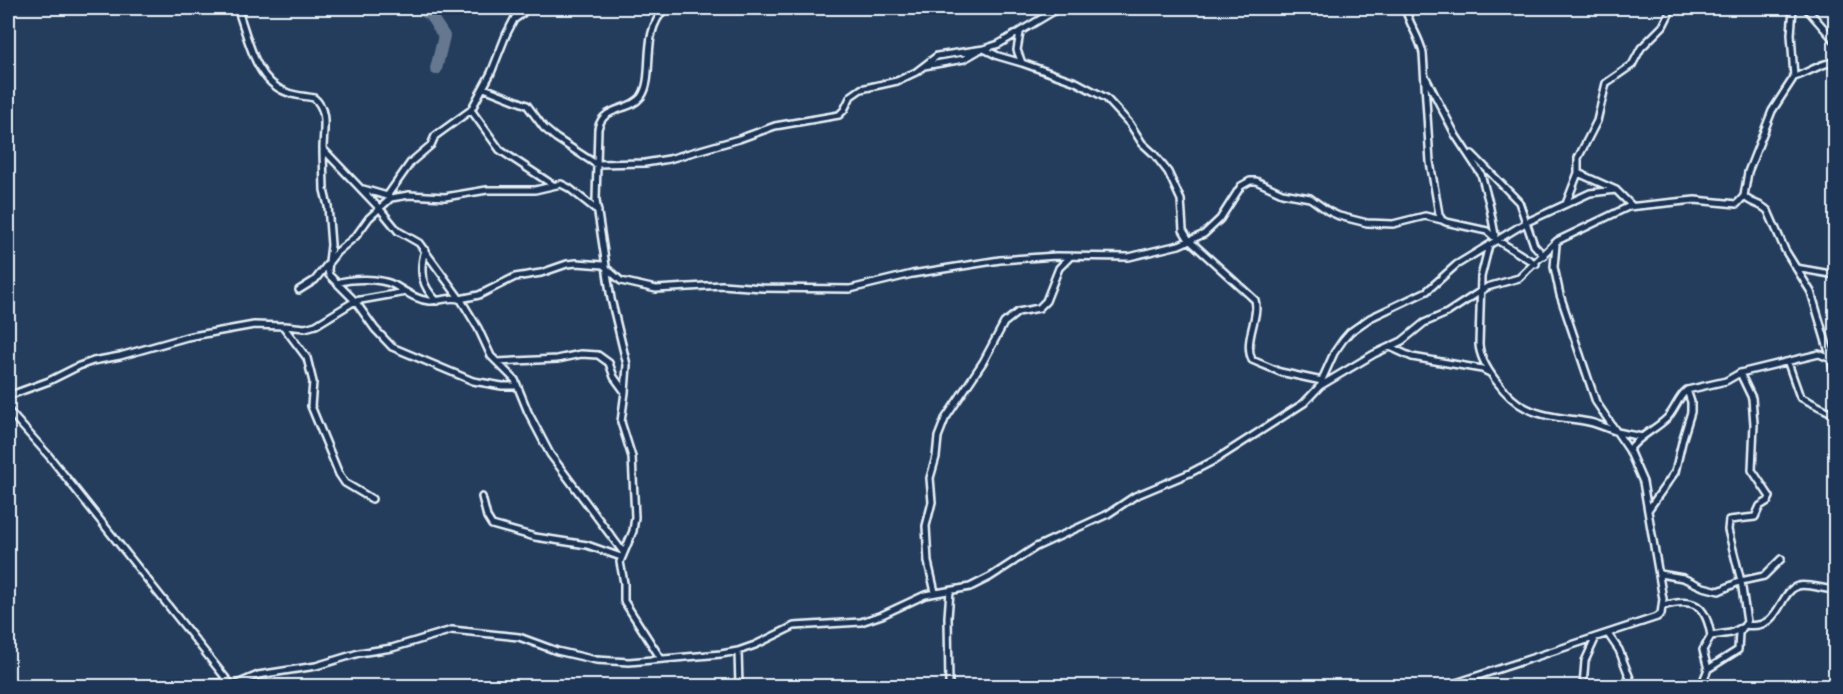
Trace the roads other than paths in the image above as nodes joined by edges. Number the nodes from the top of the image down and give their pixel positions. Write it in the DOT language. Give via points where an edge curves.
graph roads {
  1 [pos="237,8"];
  2 [pos="520,8"];
  3 [pos="526,8"];
  4 [pos="666,8"];
  5 [pos="1059,8"];
  6 [pos="1405,8"];
  7 [pos="1672,8"];
  8 [pos="1793,8"];
  9 [pos="1806,8"];
  10 [pos="514,19"];
  11 [pos="1020,33"];
  12 [pos="1836,42"];
  13 [pos="982,50"];
  14 [pos="1836,62"];
  15 [pos="1022,63"];
  16 [pos="1424,74"];
  17 [pos="1794,77"];
  18 [pos="484,88"];
  19 [pos="471,110"];
  20 [pos="1461,144"];
  21 [pos="323,149"];
  22 [pos="596,164"];
  23 [pos="1578,173"];
  24 [pos="553,185"];
  25 [pos="361,189"];
  26 [pos="1616,190"];
  27 [pos="1744,196"];
  28 [pos="388,197"];
  29 [pos="1566,204"];
  30 [pos="1632,206"];
  31 [pos="380,208"];
  32 [pos="598,211"];
  33 [pos="1442,220"];
  34 [pos="1527,222"];
  35 [pos="1496,238"];
  36 [pos="1189,240"];
  37 [pos="1557,241"];
  38 [pos="1490,243"];
  39 [pos="425,250"];
  40 [pos="1544,256"];
  41 [pos="1070,257"];
  42 [pos="329,262"];
  43 [pos="1536,264"];
  44 [pos="607,267"];
  45 [pos="1796,268"];
  46 [pos="1836,275"];
  47 [pos="337,284"];
  48 [pos="299,290"];
  49 [pos="1480,291"];
  50 [pos="406,292"];
  51 [pos="460,299"];
  52 [pos="355,301"];
  53 [pos="437,301"];
  54 [pos="283,326"];
  55 [pos="1390,347"];
  56 [pos="1831,359"];
  57 [pos="497,362"];
  58 [pos="1788,363"];
  59 [pos="1491,373"];
  60 [pos="1740,373"];
  61 [pos="1321,384"];
  62 [pos="1836,384"];
  63 [pos="518,386"];
  64 [pos="1687,390"];
  65 [pos="625,392"];
  66 [pos="8,396"];
  67 [pos="8,410"];
  68 [pos="1836,415"];
  69 [pos="1616,432"];
  70 [pos="1642,436"];
  71 [pos="1629,450"];
  72 [pos="482,497"];
  73 [pos="372,499"];
  74 [pos="1648,510"];
  75 [pos="622,554"];
  76 [pos="1781,559"];
  77 [pos="1660,574"];
  78 [pos="1741,581"];
  79 [pos="1836,590"];
  80 [pos="950,591"];
  81 [pos="935,592"];
  82 [pos="1663,606"];
  83 [pos="1743,627"];
  84 [pos="1608,634"];
  85 [pos="1711,636"];
  86 [pos="1596,637"];
  87 [pos="738,651"];
  88 [pos="661,659"];
  89 [pos="1708,669"];
  90 [pos="231,685"];
  91 [pos="171,687"];
  92 [pos="740,687"];
  93 [pos="949,687"];
  94 [pos="1447,687"];
  95 [pos="1583,687"];
  96 [pos="1633,687"];
  97 [pos="1701,687"];
  1 -- 21 [label="street" via="256,60 270,81 285,92 314,98 321,105"];
  2 -- 10 [label="street"];
  3 -- 10 [label="street"];
  4 -- 22 [label="street" via="656,21 648,47 644,93 638,101 599,121"];
  5 -- 11 [label="street"];
  6 -- 16 [label="street" via="1420,40"];
  7 -- 23 [label="street" via="1664,26 1641,48 1632,65 1606,83 1597,121 1578,158"];
  8 -- 17 [label="street"];
  9 -- 12 [label="street"];
  10 -- 18 [label="street"];
  11 -- 13 [label="street"];
  11 -- 15 [label="street" via="1017,50"];
  13 -- 15 [label="street"];
  13 -- 22 [label="street" via="937,56 897,81 861,89 850,96 844,110 833,116 775,126 669,159"];
  14 -- 17 [label="street"];
  15 -- 36 [label="street" via="1076,82 1106,98 1168,172 1181,200 1183,230"];
  16 -- 20 [label="street"];
  16 -- 33 [label="street" via="1430,162 1436,207"];
  17 -- 27 [label="street" via="1768,120 1745,180"];
  18 -- 19 [label="street"];
  18 -- 22 [label="street" via="527,105 544,128"];
  19 -- 24 [label="street" via="500,150"];
  19 -- 28 [label="street" via="435,136 431,145 411,162"];
  20 -- 34 [label="street" via="1519,202"];
  20 -- 35 [label="street" via="1485,184"];
  21 -- 25 [label="street"];
  21 -- 42 [label="street"];
  22 -- 32 [label="street"];
  23 -- 26 [label="street"];
  23 -- 29 [label="street"];
  24 -- 28 [label="street" via="445,197"];
  24 -- 32 [label="street" via="569,188"];
  25 -- 28 [label="street"];
  25 -- 31 [label="street"];
  26 -- 29 [label="street" via="1590,193"];
  26 -- 30 [label="street"];
  27 -- 30 [label="street" via="1737,204 1695,200"];
  27 -- 45 [label="street" via="1768,211"];
  28 -- 31 [label="street"];
  29 -- 34 [label="street"];
  30 -- 37 [label="street"];
  31 -- 39 [label="street" via="398,231"];
  31 -- 42 [label="street"];
  32 -- 44 [label="street"];
  33 -- 35 [label="street" via="1487,231"];
  33 -- 36 [label="street" via="1425,216 1393,224 1367,223 1339,216 1310,198 1282,193 1256,181 1241,186 1213,227"];
  34 -- 35 [label="street"];
  34 -- 40 [label="street" via="1534,244"];
  35 -- 38 [label="street"];
  35 -- 43 [label="street"];
  36 -- 41 [label="street" via="1129,257"];
  36 -- 61 [label="street" via="1255,300 1252,360"];
  37 -- 40 [label="street"];
  37 -- 69 [label="street" via="1554,267 1565,310 1596,402"];
  38 -- 49 [label="street"];
  38 -- 61 [label="street" via="1427,291 1382,311 1350,332 1334,353"];
  39 -- 51 [label="street"];
  39 -- 53 [label="street" via="421,272 427,290"];
  40 -- 43 [label="street"];
  41 -- 44 [label="street" via="990,261 850,289 722,285 656,288 621,281"];
  41 -- 81 [label="street" via="1059,268 1046,301 1039,308 1018,312 1004,323 945,419 930,478 932,502 926,526"];
  42 -- 47 [label="street" via="329,275"];
  42 -- 48 [label="street" via="315,280"];
  43 -- 49 [label="street" via="1519,278"];
  44 -- 51 [label="street" via="567,264 515,277 479,296"];
  44 -- 65 [label="street" via="627,365"];
  45 -- 46 [label="street"];
  45 -- 56 [label="street" via="1811,292"];
  47 -- 50 [label="street" via="352,279 388,282"];
  47 -- 52 [label="street"];
  49 -- 55 [label="street"];
  49 -- 59 [label="street" via="1479,353"];
  50 -- 52 [label="street"];
  50 -- 53 [label="street"];
  51 -- 53 [label="street"];
  51 -- 57 [label="street"];
  52 -- 54 [label="street" via="316,326"];
  52 -- 63 [label="street" via="392,347 472,381"];
  54 -- 66 [label="street" via="254,325 187,337 93,361"];
  54 -- 73 [label="street" via="307,358 313,382 311,406 339,474 345,483"];
  55 -- 59 [label="street" via="1412,357"];
  55 -- 61 [label="street"];
  56 -- 58 [label="street" via="1819,354"];
  56 -- 62 [label="street"];
  57 -- 63 [label="street"];
  57 -- 65 [label="street" via="598,355 609,363"];
  58 -- 60 [label="street"];
  58 -- 68 [label="street" via="1800,398"];
  59 -- 69 [label="street" via="1527,409 1598,424"];
  60 -- 64 [label="street" via="1726,381"];
  60 -- 78 [label="street" via="1752,398 1752,470 1770,497 1755,517 1729,520"];
  61 -- 80 [label="street" via="1304,403 1215,460 1036,547 970,587"];
  63 -- 75 [label="street" via="550,454"];
  64 -- 70 [label="street" via="1666,420"];
  64 -- 74 [label="street" via="1691,412 1675,472"];
  65 -- 75 [label="street" via="621,422 632,457 635,517"];
  67 -- 90 [label="street" via="85,500"];
  69 -- 70 [label="street"];
  69 -- 71 [label="street"];
  70 -- 71 [label="street"];
  71 -- 74 [label="street" via="1643,482"];
  72 -- 75 [label="street" via="492,525"];
  74 -- 77 [label="street"];
  75 -- 88 [label="street" via="624,601"];
  76 -- 78 [label="street" via="1764,576"];
  77 -- 78 [label="street" via="1683,578 1713,591"];
  77 -- 82 [label="street"];
  78 -- 83 [label="street" via="1748,619"];
  79 -- 83 [label="street" via="1796,586 1774,616 1758,626"];
  80 -- 81 [label="street"];
  80 -- 93 [label="street"];
  81 -- 87 [label="street" via="861,622 794,626"];
  82 -- 84 [label="street" via="1659,616"];
  82 -- 85 [label="street" via="1696,603"];
  83 -- 85 [label="street"];
  83 -- 89 [label="street" via="1738,650"];
  84 -- 86 [label="street"];
  84 -- 96 [label="street" via="1619,650"];
  85 -- 89 [label="street" via="1703,650"];
  86 -- 94 [label="street"];
  86 -- 95 [label="street" via="1585,661"];
  87 -- 88 [label="street"];
  87 -- 92 [label="street"];
  88 -- 90 [label="street" via="596,660 519,638 452,630 298,670 258,675"];
  89 -- 97 [label="street"];
  90 -- 91 [label="street"];
}
